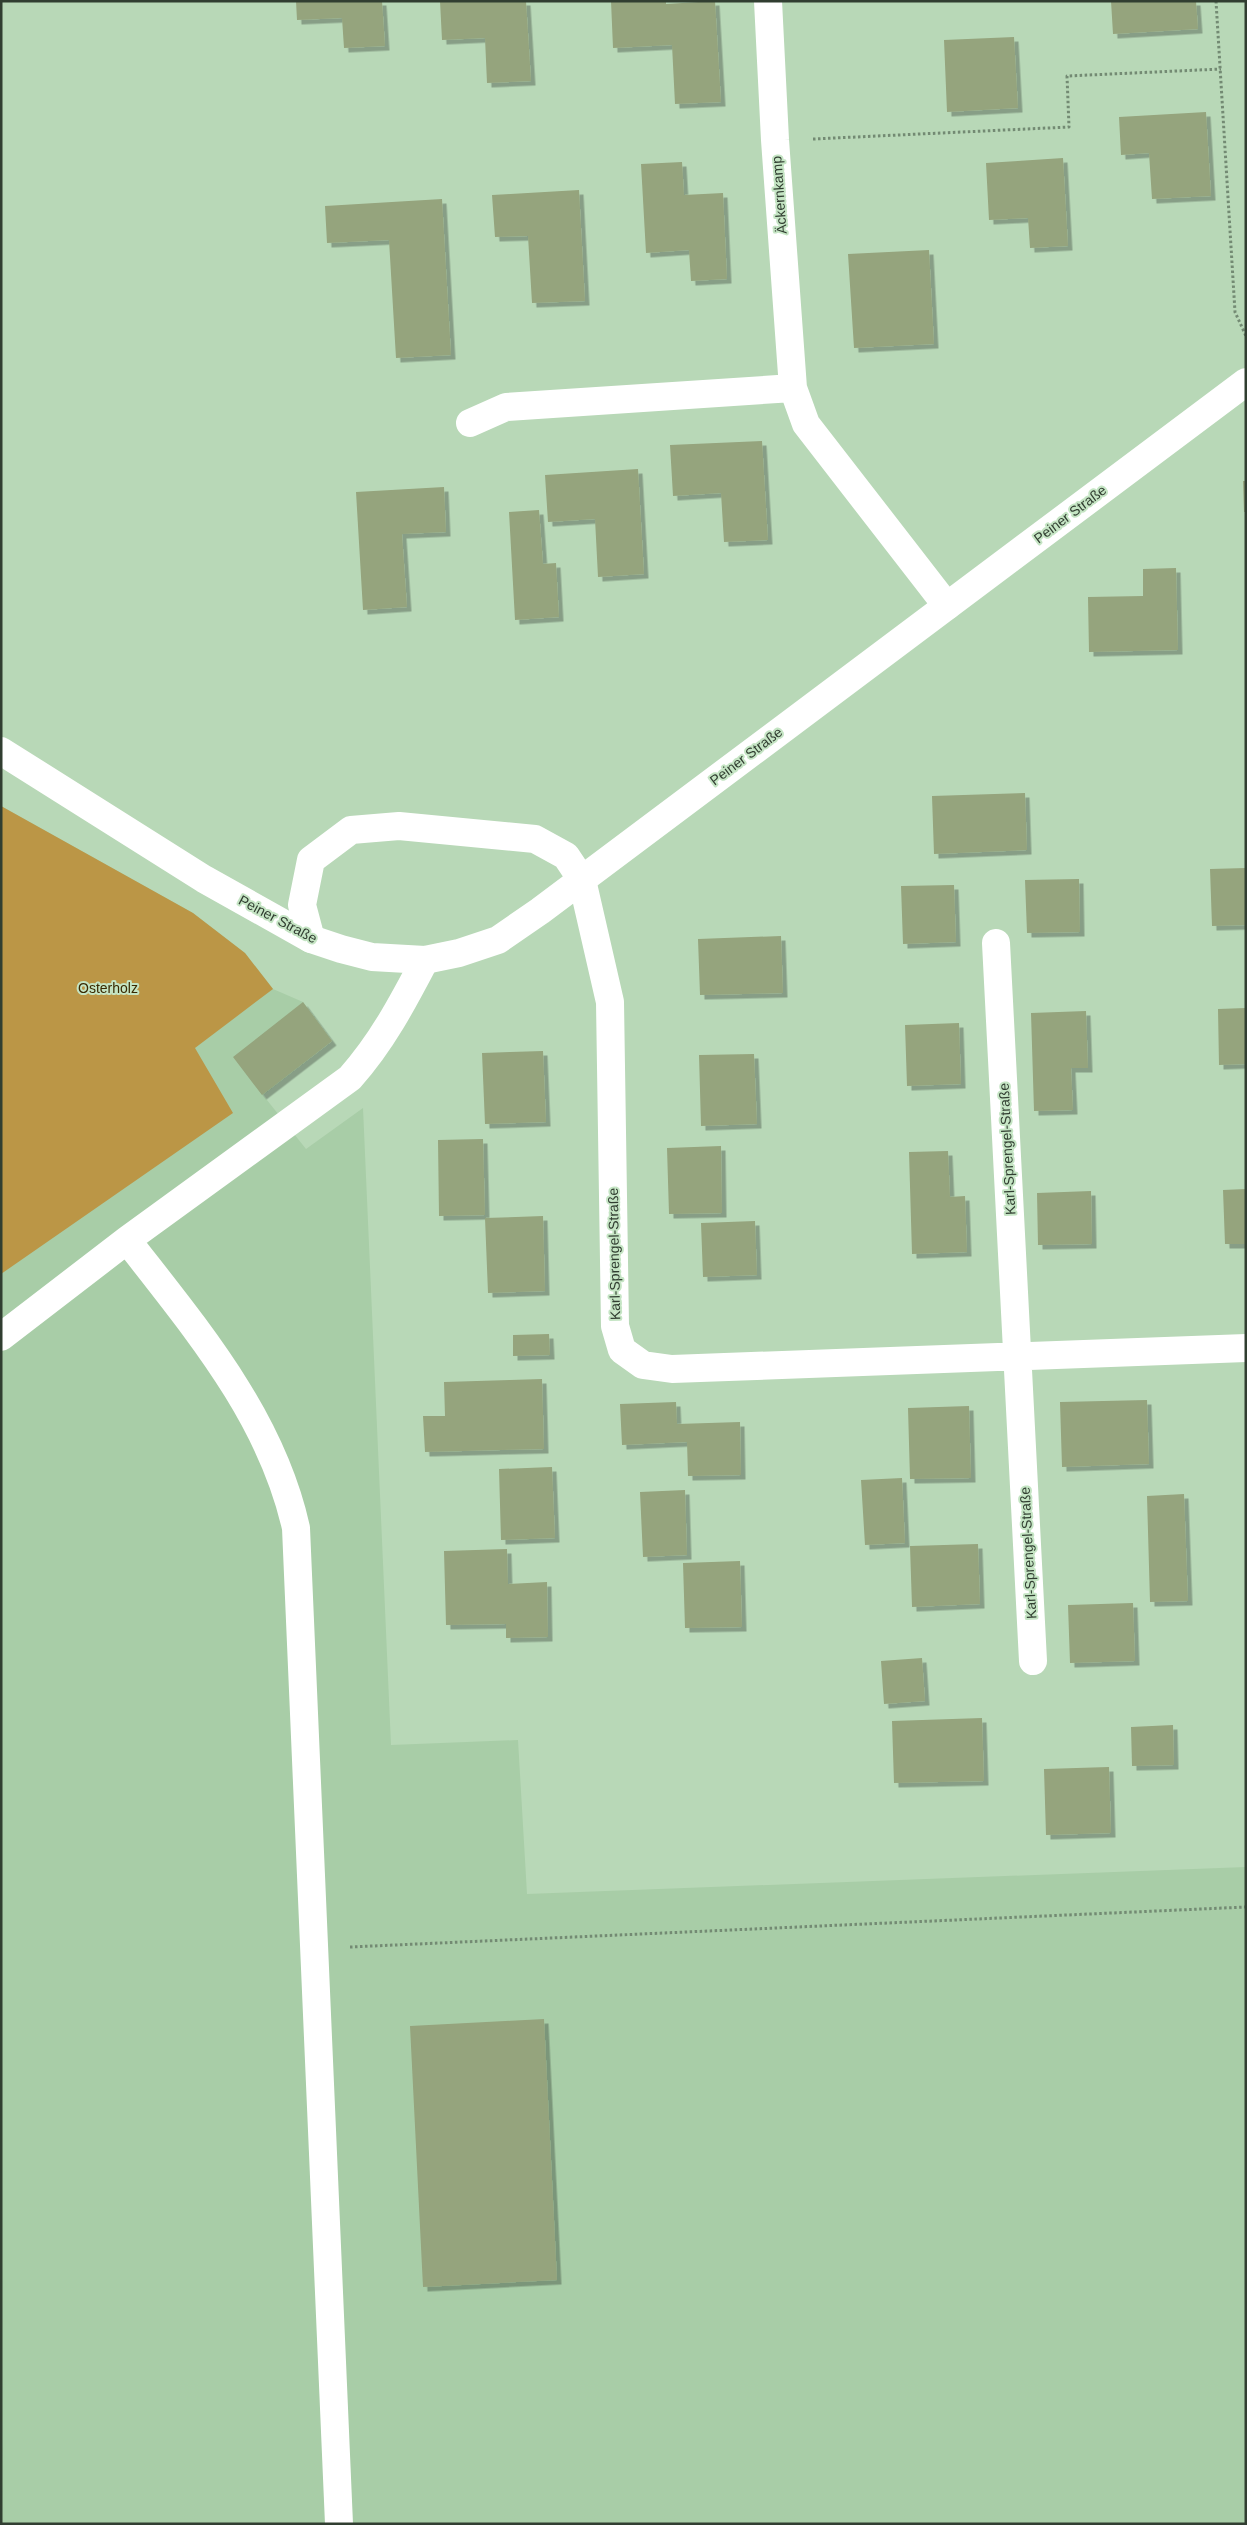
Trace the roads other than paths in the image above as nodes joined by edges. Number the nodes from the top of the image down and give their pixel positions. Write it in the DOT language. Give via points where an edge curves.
graph roads {
  1 [pos="768,1"];
  2 [pos="1246,382"];
  3 [pos="793,388"];
  4 [pos="470,423"];
  5 [pos="947,606"];
  6 [pos="1,751"];
  7 [pos="582,880"];
  8 [pos="311,939"];
  9 [pos="996,942"];
  10 [pos="425,960"];
  11 [pos="127,1240"];
  12 [pos="1,1337"];
  13 [pos="1246,1348"];
  14 [pos="1018,1355"];
  15 [pos="1033,1661"];
  16 [pos="339,2524"];
  1 -- 3 [label="street, Äckernkamp"];
  2 -- 5 [label="street, Peiner Straße"];
  3 -- 4 [label="street" via="506,407"];
  3 -- 5 [label="street, Äckernkamp" via="806,424"];
  5 -- 7 [label="street, Peiner Straße"];
  6 -- 8 [label="street, Peiner Straße" via="204,879"];
  7 -- 8 [label="street" via="566,856 535,839 399,826 351,830 310,860 302,905"];
  7 -- 10 [label="street, Peiner Straße" via="498,940"];
  7 -- 14 [label="street, Karl-Sprengel-Straße" via="610,1002 615,1326 622,1350 643,1365 672,1369"];
  8 -- 10 [label="street, Peiner Straße" via="372,957"];
  9 -- 14 [label="street, Karl-Sprengel-Straße"];
  10 -- 11 [label="street" via="373,1053 350,1078"];
  11 -- 12 [label="street"];
  11 -- 16 [label="street" via="231,1378 265,1440 289,1498 297,1537"];
  13 -- 14 [label="street, Karl-Sprengel-Straße"];
  14 -- 15 [label="street, Karl-Sprengel-Straße"];
}
